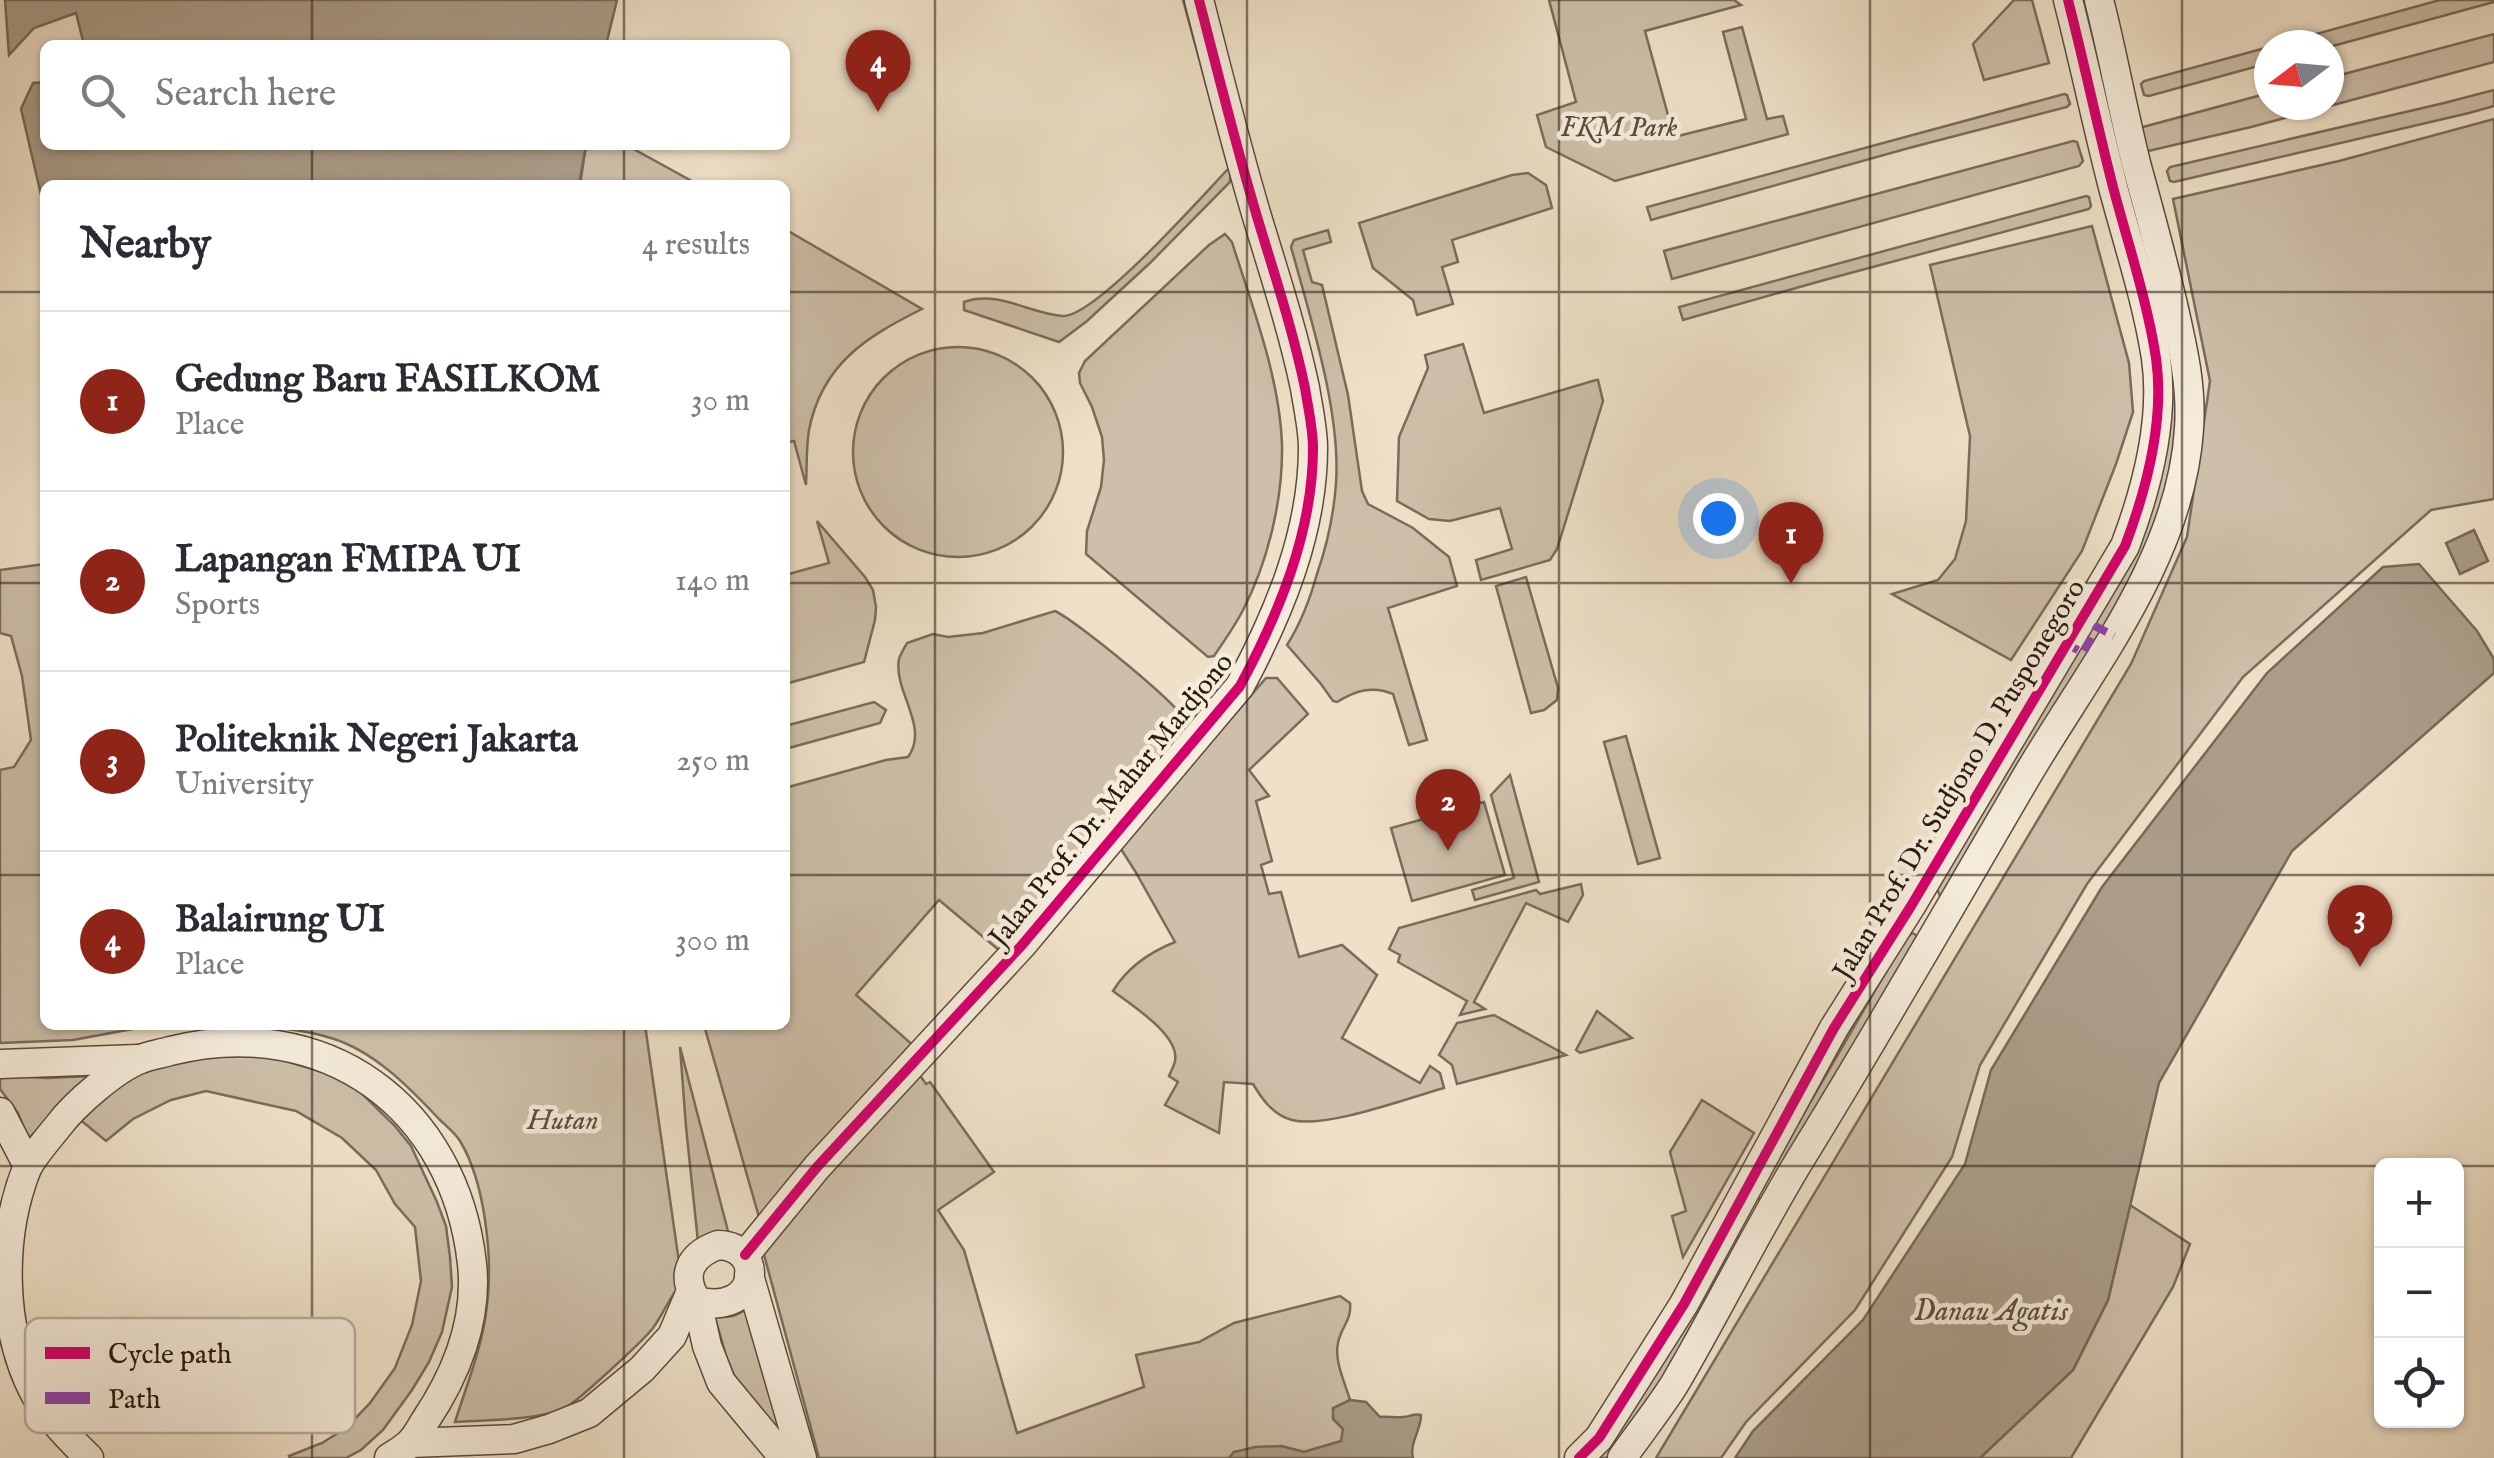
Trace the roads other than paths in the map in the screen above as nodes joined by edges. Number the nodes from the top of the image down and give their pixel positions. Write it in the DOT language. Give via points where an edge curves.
graph roads {
  1 [pos="1199,0"];
  2 [pos="2068,0"];
  3 [pos="2099,0"];
  4 [pos="1910,906"];
  5 [pos="1939,925"];
  6 [pos="138,1059"];
  7 [pos="0,1064"];
  8 [pos="0,1112"];
  9 [pos="28,1166"];
  10 [pos="1732,1211"];
  11 [pos="1760,1228"];
  12 [pos="747,1265"];
  13 [pos="694,1296"];
  14 [pos="25,1372"];
  15 [pos="64,1433"];
  16 [pos="400,1451"];
  17 [pos="89,1458"];
  18 [pos="784,1458"];
  19 [pos="802,1458"];
  20 [pos="1580,1458"];
  21 [pos="1622,1458"];
  1 -- 12 [label="street, Jalan Prof. Dr. Mahar Mardjono" via="1308,402 1313,448 1292,572 1240,686 1022,945 817,1168"];
  2 -- 4 [label="street, Jalan Prof. Dr. Sudjono D. Pusponegoro" via="2156,362 2152,462 2125,546"];
  3 -- 5 [label="street, Jalan Prof. Dr. Sudjono D. Pusponegoro" via="2186,358 2184,464 2172,512 2136,597"];
  4 -- 5 [label="street"];
  4 -- 10 [label="street, Jalan Prof. Dr. Sudjono D. Pusponegoro"];
  5 -- 11 [label="street, Jalan Prof. Dr. Sudjono D. Pusponegoro"];
  6 -- 7 [label="street"];
  6 -- 9 [label="street" via="67,1114"];
  6 -- 16 [label="street" via="233,1041 306,1051 372,1083 424,1134 460,1199 473,1271 471,1308 451,1378"];
  8 -- 9 [label="street"];
  9 -- 14 [label="street" via="10,1212 4,1278"];
  10 -- 11 [label="street"];
  10 -- 20 [label="street, Jalan Prof. Dr. Sudjono D. Pusponegoro" via="1641,1375"];
  11 -- 21 [label="street, Jalan Prof. Dr. Sudjono D. Pusponegoro" via="1672,1388"];
  12 -- 13 [label="street" via="746,1290 727,1304 713,1306"];
  12 -- 13 [label="street" via="739,1248 718,1244 705,1250 688,1276"];
  12 -- 19 [label="street"];
  13 -- 16 [label="street" via="672,1336 589,1413 514,1438"];
  13 -- 18 [label="street" via="721,1382"];
  15 -- 17 [label="street"];
}
